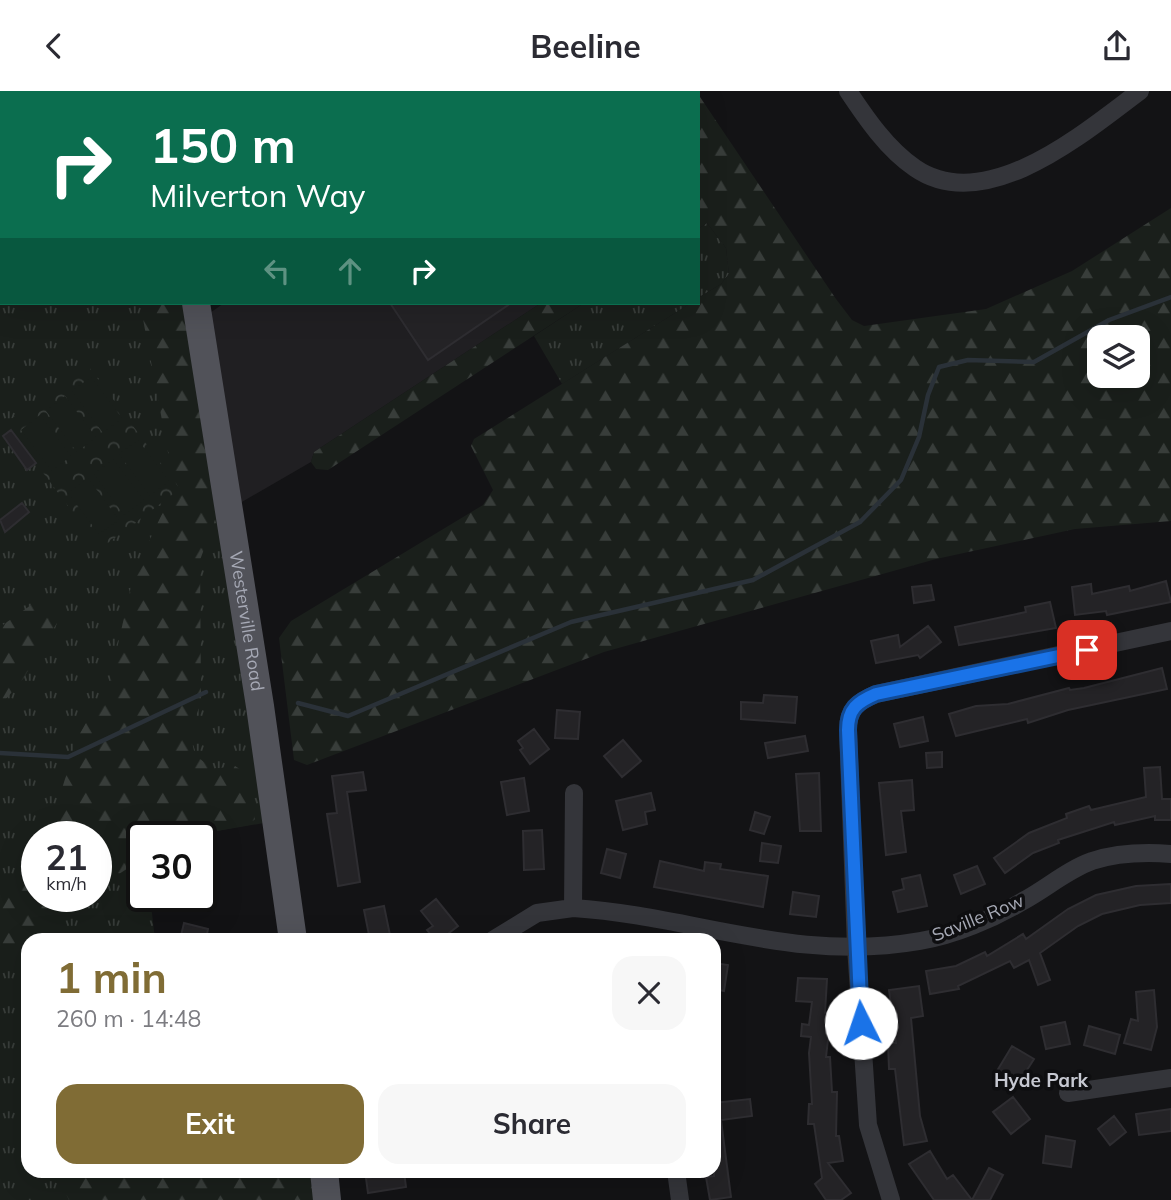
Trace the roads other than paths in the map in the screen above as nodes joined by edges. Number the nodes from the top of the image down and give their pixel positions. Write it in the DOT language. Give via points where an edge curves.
graph roads {
  1 [pos="848,91"];
  2 [pos="1140,91"];
  3 [pos="196,305"];
  4 [pos="1171,631"];
  5 [pos="574,793"];
  6 [pos="1171,854"];
  7 [pos="573,908"];
  8 [pos="292,933"];
  9 [pos="504,933"];
  10 [pos="677,933"];
  11 [pos="721,938"];
  12 [pos="856,947"];
  13 [pos="1171,1078"];
  14 [pos="1069,1093"];
  15 [pos="325,1178"];
  16 [pos="677,1178"];
  17 [pos="327,1200"];
  18 [pos="680,1200"];
  19 [pos="891,1200"];
  1 -- 2 [label="street" via="890,146 916,169 950,181 987,181 1023,170"];
  3 -- 8 [label="main road, Westerville Road"];
  4 -- 12 [label="street" via="876,694 853,707 848,718"];
  5 -- 7 [label="street"];
  6 -- 12 [label="street, Saville Row" via="1094,861 1007,910 945,935"];
  7 -- 9 [label="street, Saville Row" via="537,913"];
  7 -- 10 [label="street, Saville Row"];
  11 -- 12 [label="street, Saville Row"];
  12 -- 19 [label="street" via="868,1125"];
  13 -- 14 [label="street"];
  15 -- 17 [label="main road"];
  16 -- 18 [label="street"];
}
